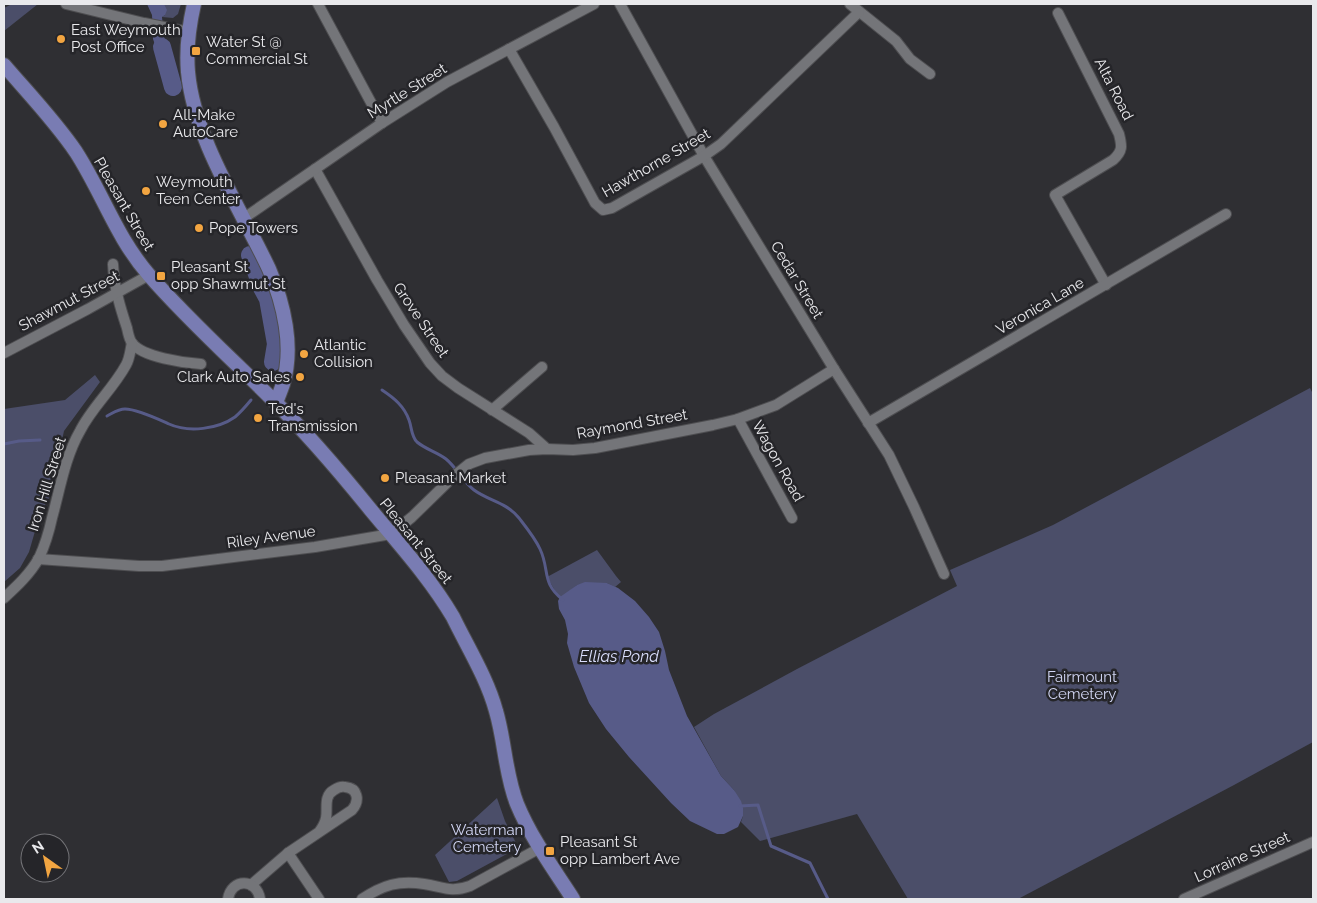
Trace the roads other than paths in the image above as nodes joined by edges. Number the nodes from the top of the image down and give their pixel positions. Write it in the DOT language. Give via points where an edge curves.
graph roads {
  1 [pos="66,4"];
  2 [pos="194,4"];
  3 [pos="318,4"];
  4 [pos="594,4"];
  5 [pos="620,4"];
  6 [pos="850,4"];
  7 [pos="860,12"];
  8 [pos="1058,13"];
  9 [pos="182,31"];
  10 [pos="509,49"];
  11 [pos="4,64"];
  12 [pos="930,74"];
  13 [pos="382,123"];
  14 [pos="704,156"];
  15 [pos="315,169"];
  16 [pos="1226,214"];
  17 [pos="244,218"];
  18 [pos="113,264"];
  19 [pos="149,275"];
  20 [pos="1106,284"];
  21 [pos="116,294"];
  22 [pos="132,343"];
  23 [pos="4,353"];
  24 [pos="201,364"];
  25 [pos="542,367"];
  26 [pos="834,369"];
  27 [pos="276,403"];
  28 [pos="492,410"];
  29 [pos="738,419"];
  30 [pos="868,423"];
  31 [pos="547,449"];
  32 [pos="792,518"];
  33 [pos="391,534"];
  34 [pos="38,559"];
  35 [pos="944,574"];
  36 [pos="4,598"];
  37 [pos="319,832"];
  38 [pos="1313,842"];
  39 [pos="540,848"];
  40 [pos="288,853"];
  41 [pos="251,885"];
  42 [pos="228,899"];
  43 [pos="260,899"];
  44 [pos="319,899"];
  45 [pos="362,899"];
  46 [pos="573,899"];
  47 [pos="1184,899"];
  1 -- 9 [label="street"];
  2 -- 9 [label="main road"];
  3 -- 13 [label="street"];
  4 -- 10 [label="street, Myrtle Street"];
  5 -- 14 [label="street, Cedar Street"];
  6 -- 7 [label="street"];
  7 -- 12 [label="street"];
  7 -- 14 [label="street, Hawthorne Street" via="721,144"];
  8 -- 20 [label="street, Alta Road" via="1122,145 1113,160 1055,195"];
  9 -- 17 [label="main road" via="194,103 210,149"];
  10 -- 13 [label="street, Myrtle Street" via="447,82"];
  10 -- 14 [label="street, Hawthorne Street" via="595,203 603,210"];
  11 -- 19 [label="main road, Pleasant Street" via="75,152 124,242"];
  13 -- 15 [label="street, Myrtle Street"];
  14 -- 26 [label="street, Cedar Street"];
  15 -- 17 [label="street, Myrtle Street"];
  15 -- 28 [label="street, Grove Street" via="421,351 442,376"];
  16 -- 20 [label="street, Veronica Lane"];
  17 -- 27 [label="main road" via="278,288 284,314 286,368"];
  18 -- 21 [label="street"];
  19 -- 21 [label="street, Shawmut Street"];
  19 -- 27 [label="main road, Pleasant Street"];
  20 -- 30 [label="street, Veronica Lane"];
  21 -- 22 [label="street"];
  21 -- 23 [label="street, Shawmut Street"];
  22 -- 24 [label="street" via="142,351 169,360"];
  22 -- 34 [label="street, Iron Hill Street" via="126,366 92,410 74,442"];
  25 -- 28 [label="street"];
  26 -- 29 [label="street, Raymond Street" via="776,405"];
  26 -- 30 [label="street, Cedar Street"];
  27 -- 33 [label="main road, Pleasant Street"];
  28 -- 31 [label="street, Grove Street" via="529,433"];
  29 -- 31 [label="street, Raymond Street" via="595,448"];
  29 -- 32 [label="street, Wagon Road"];
  30 -- 35 [label="street, Cedar Street" via="889,455"];
  31 -- 33 [label="street, Raymond Street" via="485,458 469,464"];
  33 -- 34 [label="street, Riley Avenue" via="155,566"];
  33 -- 39 [label="main road, Pleasant Street" via="446,605 492,696 514,796"];
  34 -- 36 [label="street, Iron Hill Street"];
  37 -- 37 [label="street" via="326,818 331,791 344,786 352,789 356,793 356,805"];
  37 -- 40 [label="street"];
  38 -- 47 [label="street, Lorraine Street"];
  39 -- 45 [label="street" via="470,886 454,890 400,882 378,889"];
  39 -- 46 [label="main road, Pleasant Street"];
  40 -- 41 [label="street"];
  40 -- 44 [label="street"];
  41 -- 42 [label="street" via="236,885"];
  41 -- 43 [label="street"];
}
